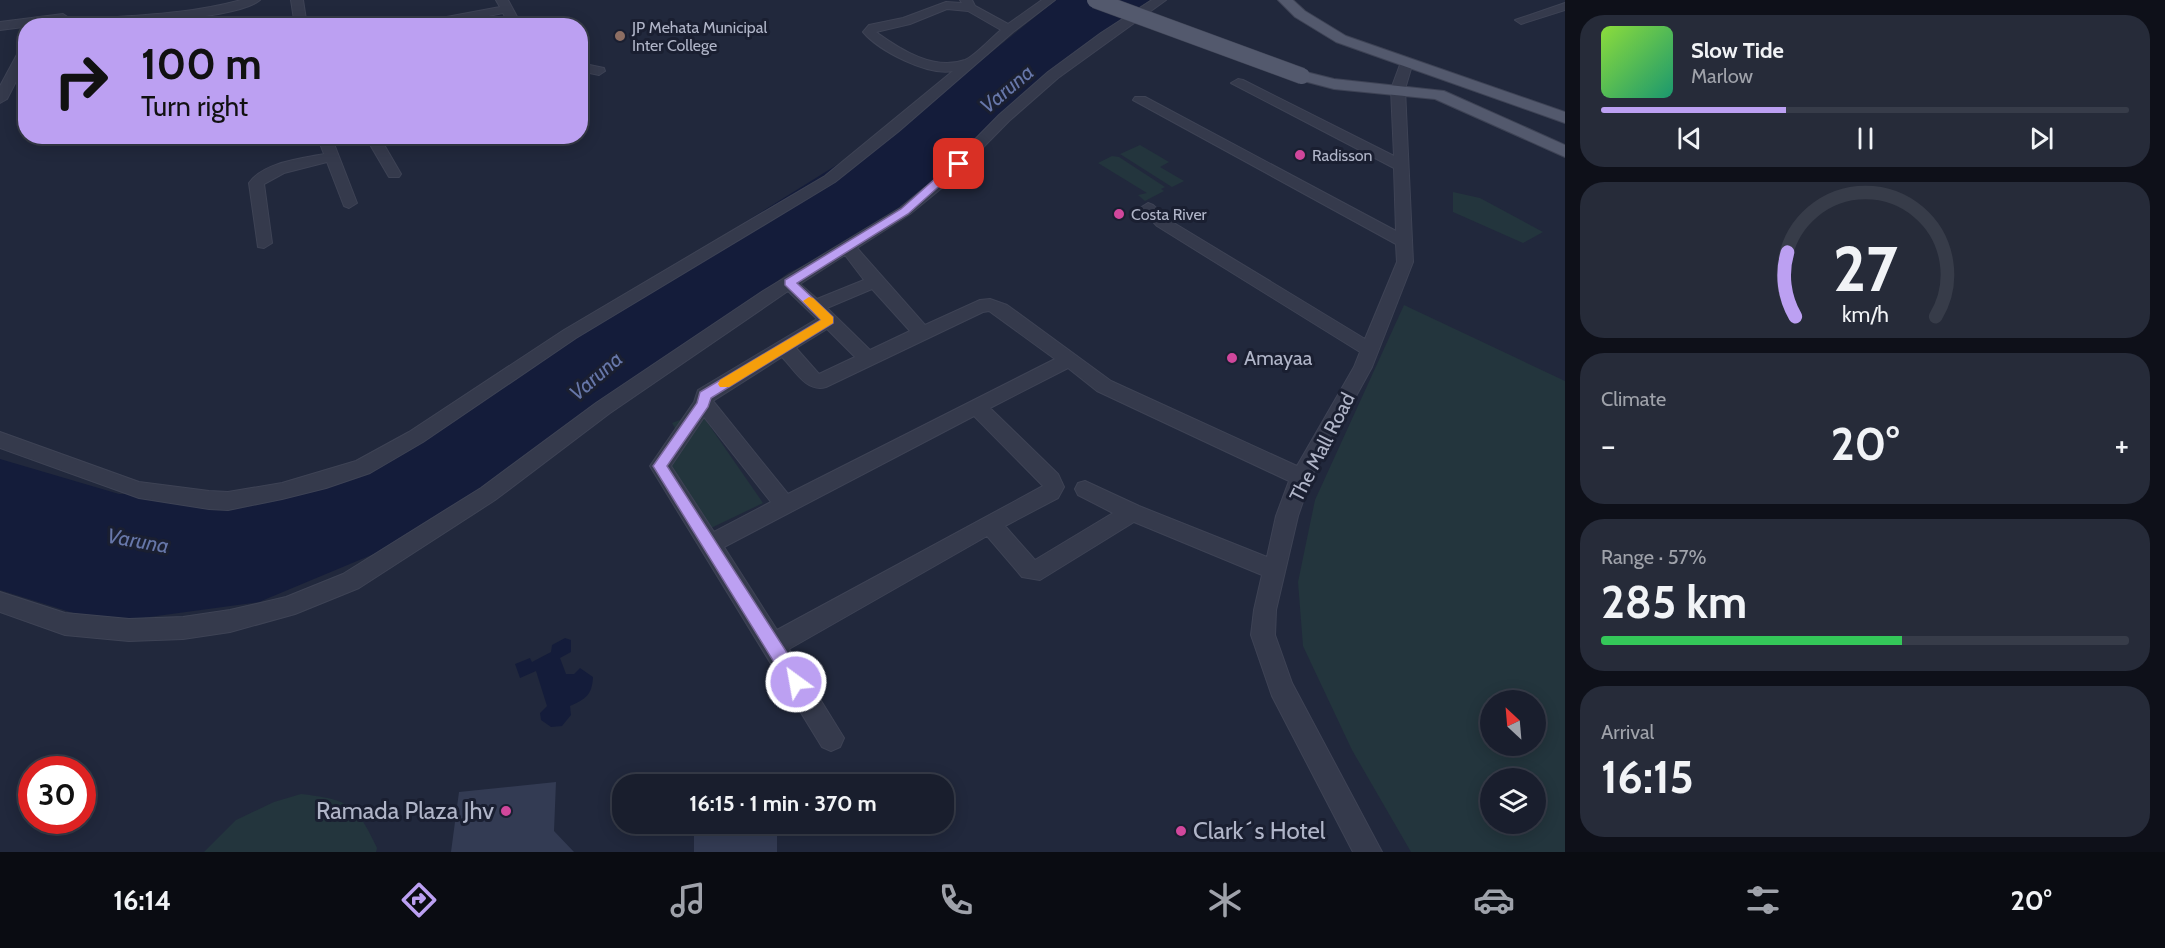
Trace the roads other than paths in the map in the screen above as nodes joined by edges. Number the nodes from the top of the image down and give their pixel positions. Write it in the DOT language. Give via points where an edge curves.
graph roads {
  1 [pos="202,0"];
  2 [pos="254,0"];
  3 [pos="297,0"];
  4 [pos="1049,0"];
  5 [pos="1095,0"];
  6 [pos="1160,0"];
  7 [pos="1285,0"];
  8 [pos="947,2"];
  9 [pos="504,4"];
  10 [pos="969,4"];
  11 [pos="1565,6"];
  12 [pos="62,18"];
  13 [pos="180,18"];
  14 [pos="300,18"];
  15 [pos="458,18"];
  16 [pos="512,18"];
  17 [pos="1521,20"];
  18 [pos="18,24"];
  19 [pos="0,26"];
  20 [pos="1009,29"];
  21 [pos="18,30"];
  22 [pos="0,32"];
  23 [pos="18,36"];
  24 [pos="0,38"];
  25 [pos="1407,62"];
  26 [pos="18,64"];
  27 [pos="969,64"];
  28 [pos="588,69"];
  29 [pos="599,71"];
  30 [pos="1238,83"];
  31 [pos="1398,89"];
  32 [pos="0,99"];
  33 [pos="1140,100"];
  34 [pos="1565,118"];
  35 [pos="327,144"];
  36 [pos="377,144"];
  37 [pos="1565,152"];
  38 [pos="332,157"];
  39 [pos="1402,166"];
  40 [pos="394,174"];
  41 [pos="349,203"];
  42 [pos="1148,208"];
  43 [pos="1405,242"];
  44 [pos="264,243"];
  45 [pos="848,248"];
  46 [pos="875,282"];
  47 [pos="789,283"];
  48 [pos="814,307"];
  49 [pos="829,320"];
  50 [pos="922,333"];
  51 [pos="784,347"];
  52 [pos="1370,350"];
  53 [pos="868,359"];
  54 [pos="1069,360"];
  55 [pos="704,404"];
  56 [pos="976,406"];
  57 [pos="0,440"];
  58 [pos="1301,477"];
  59 [pos="1085,489"];
  60 [pos="784,504"];
  61 [pos="1132,512"];
  62 [pos="990,524"];
  63 [pos="710,543"];
  64 [pos="1275,570"];
  65 [pos="0,602"];
  66 [pos="773,645"];
  67 [pos="831,738"];
  68 [pos="1368,852"];
  1 -- 12 [label="street"];
  2 -- 13 [label="street"];
  3 -- 14 [label="street"];
  4 -- 20 [label="street"];
  5 -- 31 [label="main road, bridge" via="1302,76 1334,84"];
  6 -- 45 [label="street" via="1053,75 926,194"];
  7 -- 25 [label="main road" via="1341,39"];
  8 -- 10 [label="street"];
  8 -- 27 [label="street" via="910,20 869,32 923,63 949,68"];
  9 -- 15 [label="street"];
  9 -- 16 [label="street"];
  10 -- 20 [label="street"];
  11 -- 17 [label="street"];
  18 -- 19 [label="street"];
  20 -- 27 [label="street"];
  21 -- 22 [label="street"];
  23 -- 24 [label="street"];
  25 -- 31 [label="street, The Mall Road"];
  25 -- 34 [label="main road"];
  26 -- 32 [label="street"];
  27 -- 57 [label="street" via="830,179 570,334 396,450 344,475 246,499 209,500 123,485"];
  28 -- 29 [label="street"];
  30 -- 39 [label="street"];
  31 -- 37 [label="main road" via="1438,94"];
  31 -- 39 [label="street, The Mall Road"];
  33 -- 43 [label="street"];
  35 -- 38 [label="street"];
  36 -- 40 [label="street"];
  38 -- 41 [label="street"];
  38 -- 44 [label="street" via="258,179"];
  39 -- 43 [label="street, The Mall Road"];
  42 -- 52 [label="street" via="1163,223"];
  43 -- 52 [label="street, The Mall Road" via="1405,262"];
  45 -- 46 [label="street"];
  45 -- 47 [label="street"];
  46 -- 48 [label="street"];
  46 -- 50 [label="street"];
  47 -- 48 [label="street"];
  47 -- 65 [label="street" via="603,408 488,494 351,581 320,594 230,621 129,630 64,624"];
  48 -- 49 [label="street"];
  49 -- 51 [label="street"];
  49 -- 53 [label="street"];
  50 -- 53 [label="street"];
  50 -- 54 [label="street" via="990,305 1001,309"];
  51 -- 53 [label="street" via="819,382"];
  51 -- 55 [label="street" via="705,396"];
  52 -- 58 [label="street, The Mall Road"];
  54 -- 56 [label="street"];
  54 -- 58 [label="street" via="1104,386"];
  55 -- 60 [label="street"];
  55 -- 63 [label="street" via="660,466"];
  56 -- 60 [label="street"];
  56 -- 62 [label="street" via="1054,487"];
  58 -- 64 [label="street, The Mall Road"];
  59 -- 61 [label="street"];
  60 -- 63 [label="street"];
  61 -- 62 [label="street" via="1040,570 1029,570 1022,564"];
  61 -- 64 [label="street"];
  62 -- 66 [label="street"];
  63 -- 66 [label="street"];
  64 -- 68 [label="street, The Mall Road" via="1263,635 1281,688"];
  66 -- 67 [label="street"];
}
